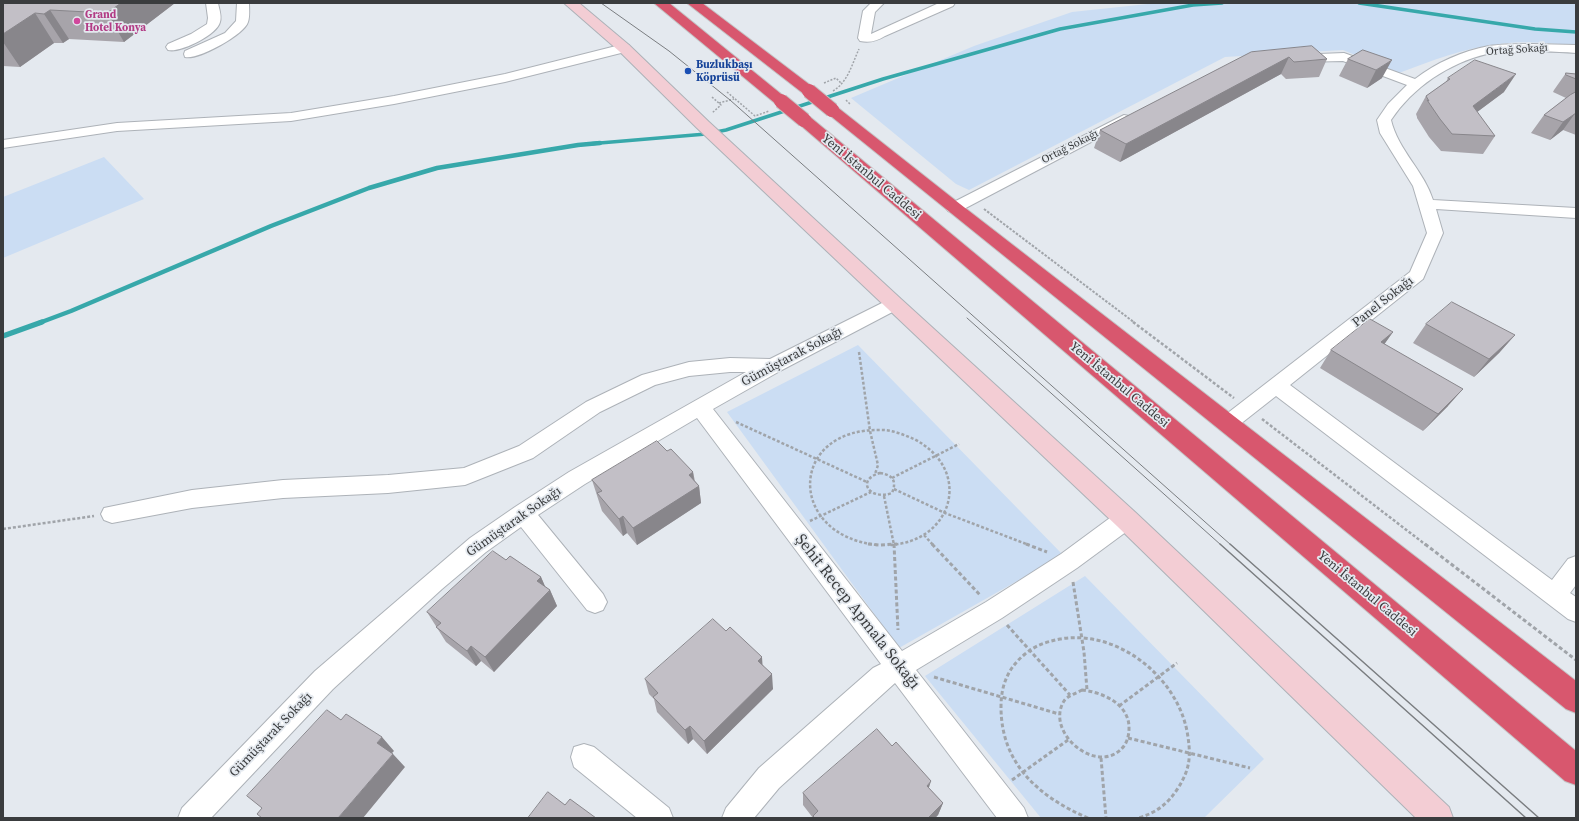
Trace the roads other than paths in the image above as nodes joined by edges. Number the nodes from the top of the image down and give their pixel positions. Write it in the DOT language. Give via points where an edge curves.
graph roads {
  1 [pos="212,3"];
  2 [pos="242,3"];
  3 [pos="571,3"];
  4 [pos="661,3"];
  5 [pos="694,3"];
  6 [pos="878,3"];
  7 [pos="949,3"];
  8 [pos="172,48"];
  9 [pos="624,48"];
  10 [pos="1576,49"];
  11 [pos="190,54"];
  12 [pos="1289,59"];
  13 [pos="1416,84"];
  14 [pos="1133,115"];
  15 [pos="3,144"];
  16 [pos="962,204"];
  17 [pos="1426,204"];
  18 [pos="1576,213"];
  19 [pos="894,304"];
  20 [pos="773,366"];
  21 [pos="1277,386"];
  22 [pos="700,407"];
  23 [pos="1227,424"];
  24 [pos="523,513"];
  25 [pos="112,514"];
  26 [pos="1126,519"];
  27 [pos="1576,566"];
  28 [pos="1555,595"];
  29 [pos="595,602"];
  30 [pos="1576,611"];
  31 [pos="900,667"];
  32 [pos="1576,699"];
  33 [pos="584,757"];
  34 [pos="1576,770"];
  35 [pos="192,818"];
  36 [pos="659,818"];
  37 [pos="736,818"];
  38 [pos="1014,818"];
  39 [pos="1438,818"];
  1 -- 8 [label="street" via="214,22 210,28"];
  2 -- 11 [label="street" via="242,22 229,36"];
  3 -- 9 [label="street"];
  4 -- 34 [label="highway, Yeni İstanbul Caddesi, bridge" via="781,100"];
  5 -- 16 [label="highway, Yeni İstanbul Caddesi, bridge" via="809,91 841,107"];
  6 -- 7 [label="street" via="869,11 864,38 873,38"];
  9 -- 15 [label="street" via="505,78 291,117 117,127"];
  9 -- 19 [label="street"];
  10 -- 13 [label="street, Ortağ Sokağı" via="1536,46 1486,50 1446,65"];
  12 -- 13 [label="street" via="1344,57"];
  13 -- 17 [label="street, Ortağ Sokağı" via="1390,109 1384,120 1387,133 1421,186"];
  14 -- 16 [label="street, Ortağ Sokağı"];
  16 -- 23 [label="highway, Yeni İstanbul Caddesi"];
  17 -- 18 [label="street"];
  17 -- 21 [label="street, Panel Sokağı" via="1435,233 1417,276"];
  19 -- 20 [label="street, Gümüştarak Sokağı"];
  19 -- 26 [label="street"];
  20 -- 22 [label="street, Gümüştarak Sokağı"];
  20 -- 25 [label="street" via="730,365 689,369 649,380 593,408 526,452 465,476 237,494 192,499"];
  21 -- 23 [label="street, Panel Sokağı"];
  21 -- 28 [label="street"];
  22 -- 24 [label="street, Gümüştarak Sokağı" via="577,478"];
  22 -- 31 [label="street, Şehit Recep Apmala Sokağı"];
  23 -- 32 [label="highway, Yeni İstanbul Caddesi"];
  24 -- 29 [label="street"];
  24 -- 35 [label="street, Gümüştarak Sokağı" via="478,545 324,680"];
  26 -- 31 [label="street" via="1070,561"];
  26 -- 39 [label="street"];
  27 -- 28 [label="street"];
  28 -- 30 [label="street"];
  31 -- 37 [label="street" via="882,677 769,778"];
  31 -- 38 [label="street, Şehit Recep Apmala Sokağı"];
  33 -- 36 [label="street"];
}
